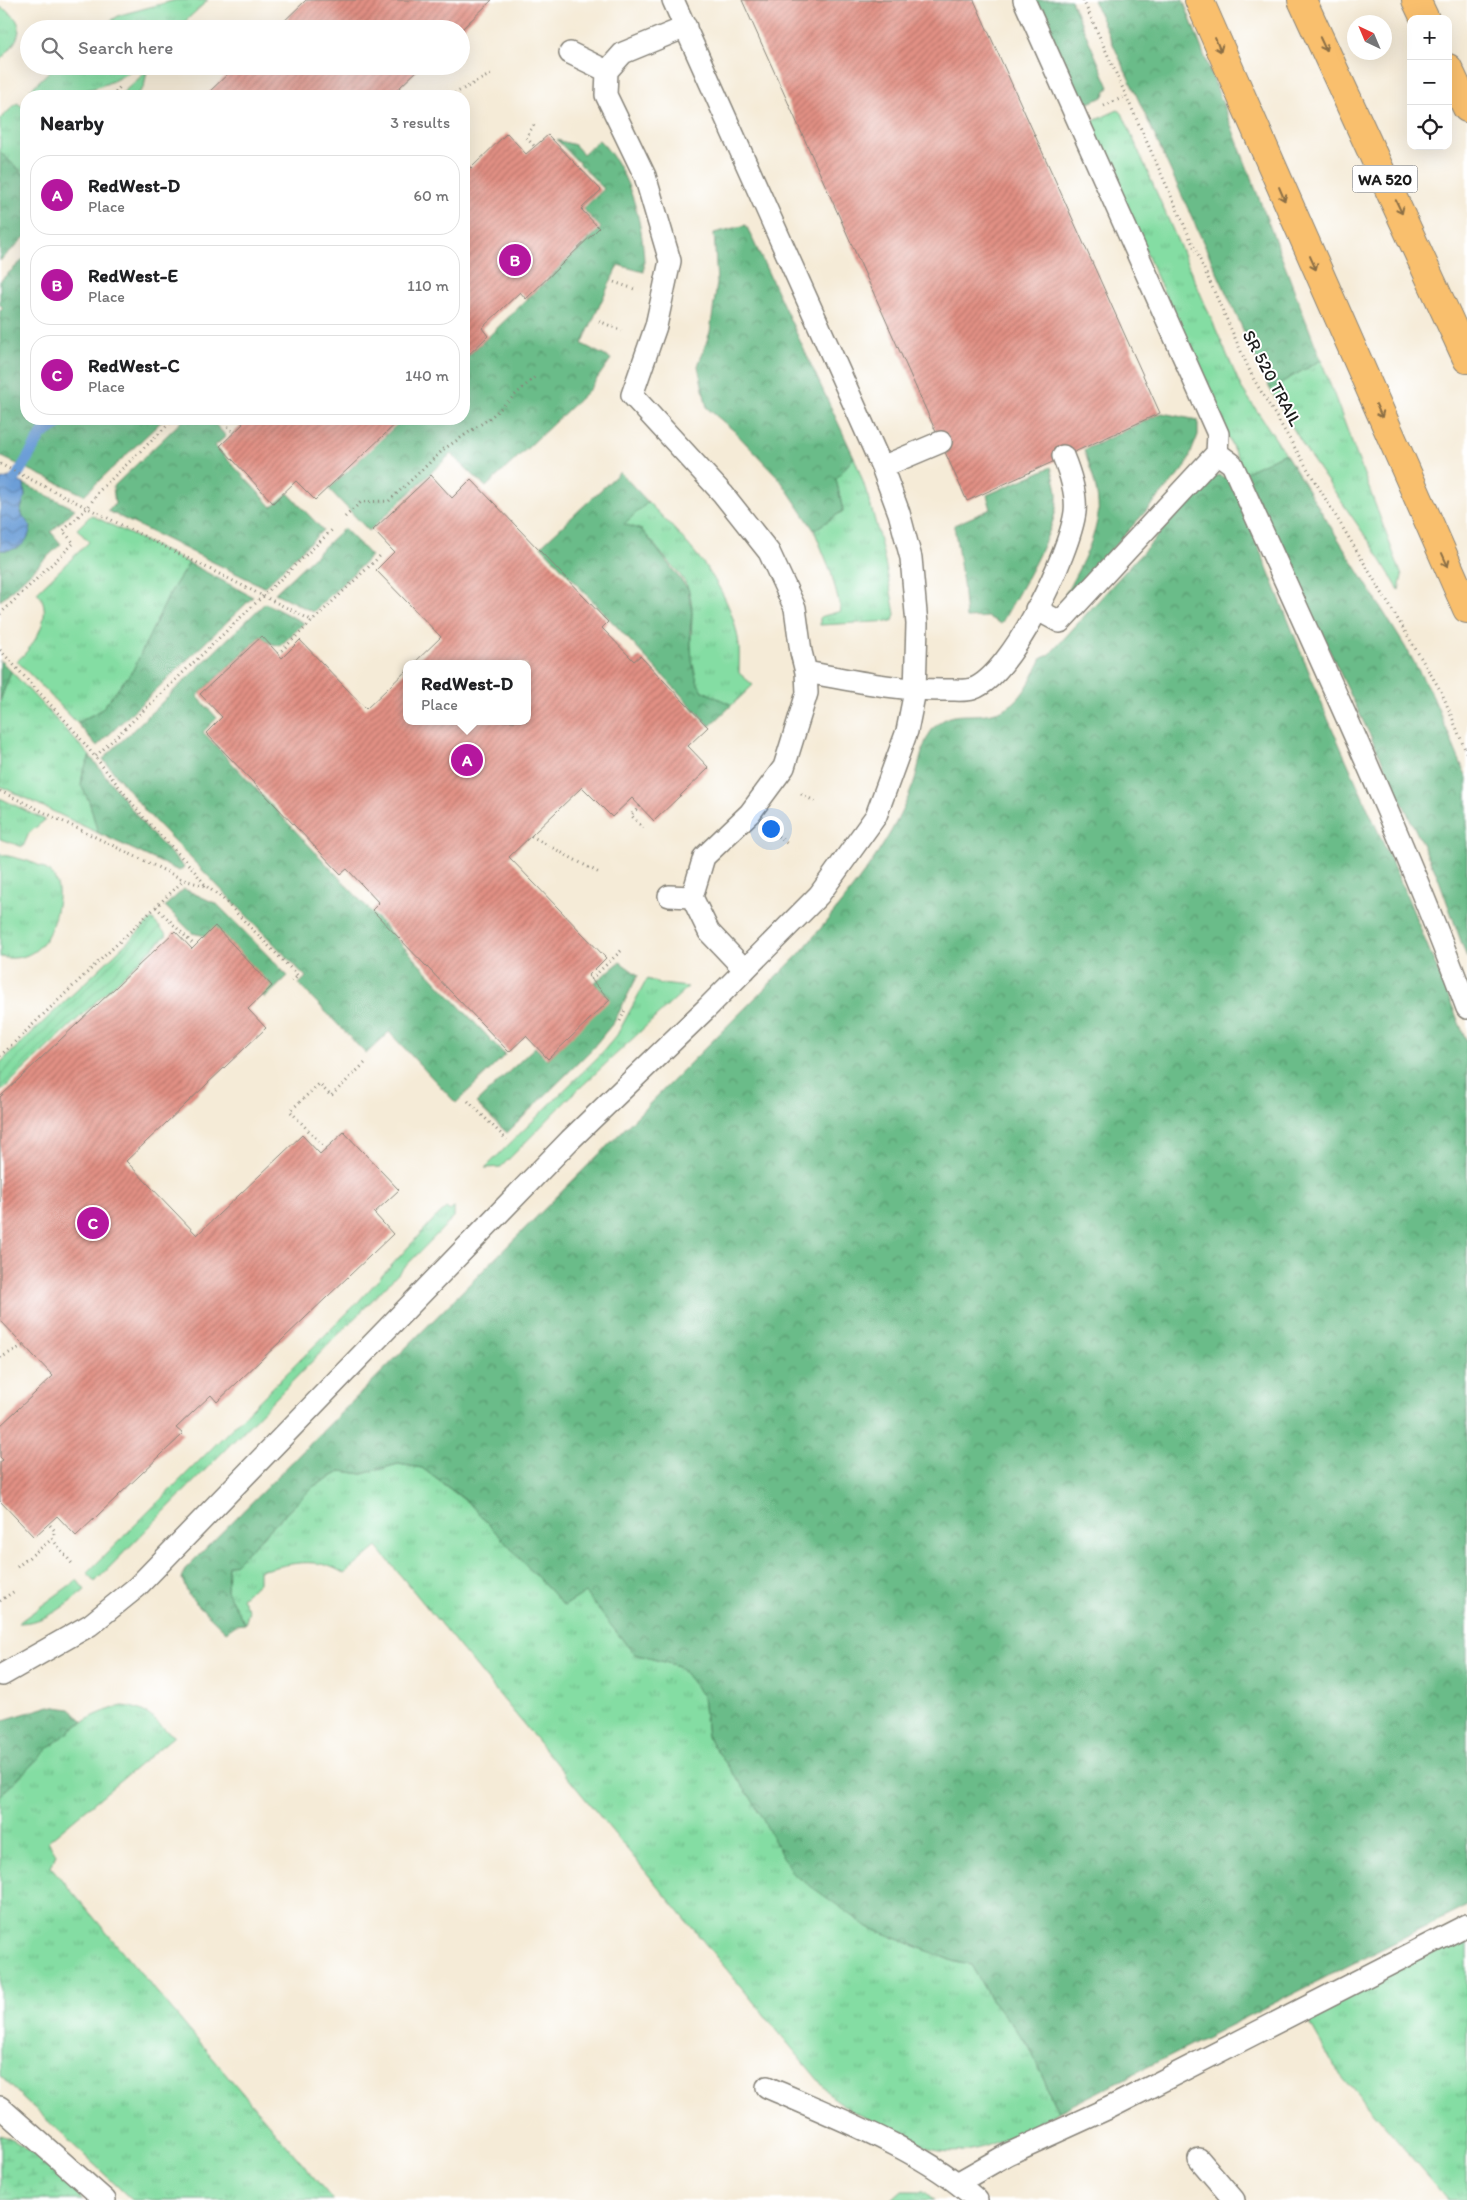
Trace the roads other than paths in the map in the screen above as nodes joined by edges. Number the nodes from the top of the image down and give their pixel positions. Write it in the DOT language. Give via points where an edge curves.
graph roads {
  1 [pos="673,0"];
  2 [pos="1024,0"];
  3 [pos="1199,0"];
  4 [pos="1302,0"];
  5 [pos="1416,0"];
  6 [pos="1423,15"];
  7 [pos="686,27"];
  8 [pos="570,53"];
  9 [pos="607,71"];
  10 [pos="1452,76"];
  11 [pos="1467,108"];
  12 [pos="1467,359"];
  13 [pos="941,442"];
  14 [pos="1217,453"];
  15 [pos="1064,456"];
  16 [pos="882,467"];
  17 [pos="1036,609"];
  18 [pos="1467,609"];
  19 [pos="806,672"];
  20 [pos="914,691"];
  21 [pos="669,896"];
  22 [pos="692,897"];
  23 [pos="745,970"];
  24 [pos="1467,1008"];
  25 [pos="1,1673"];
  26 [pos="1467,1925"];
  27 [pos="767,2087"];
  28 [pos="0,2106"];
  29 [pos="1199,2159"];
  30 [pos="959,2182"];
  31 [pos="105,2200"];
  32 [pos="978,2200"];
  33 [pos="1234,2200"];
  1 -- 7 [label="lane"];
  2 -- 14 [label="lane" via="1218,434"];
  3 -- 18 [label="highway, one-way"];
  4 -- 12 [label="highway, WA 520, one-way"];
  5 -- 6 [label="highway"];
  7 -- 9 [label="lane" via="623,52"];
  7 -- 16 [label="lane"];
  8 -- 9 [label="lane"];
  9 -- 19 [label="lane" via="606,95 645,176 670,261 656,326 632,396 723,494 769,552 796,608"];
  10 -- 11 [label="highway"];
  13 -- 16 [label="lane"];
  14 -- 17 [label="lane" via="1060,622"];
  14 -- 24 [label="lane" via="1232,464 1441,937"];
  15 -- 17 [label="lane" via="1071,475 1075,512 1057,571"];
  16 -- 20 [label="lane" via="911,558 917,610"];
  17 -- 20 [label="lane" via="1021,639 1000,669 972,689"];
  19 -- 20 [label="lane"];
  19 -- 22 [label="lane" via="806,693 784,767 750,813 704,858"];
  20 -- 23 [label="lane" via="907,731 876,816 819,895"];
  21 -- 22 [label="lane"];
  22 -- 23 [label="lane" via="709,932"];
  23 -- 25 [label="lane" via="570,1140 137,1587 90,1625"];
  26 -- 30 [label="lane" via="1111,2107 1008,2154"];
  27 -- 30 [label="lane" via="880,2138"];
  28 -- 31 [label="lane"];
  29 -- 33 [label="lane"];
  30 -- 32 [label="lane"];
}
